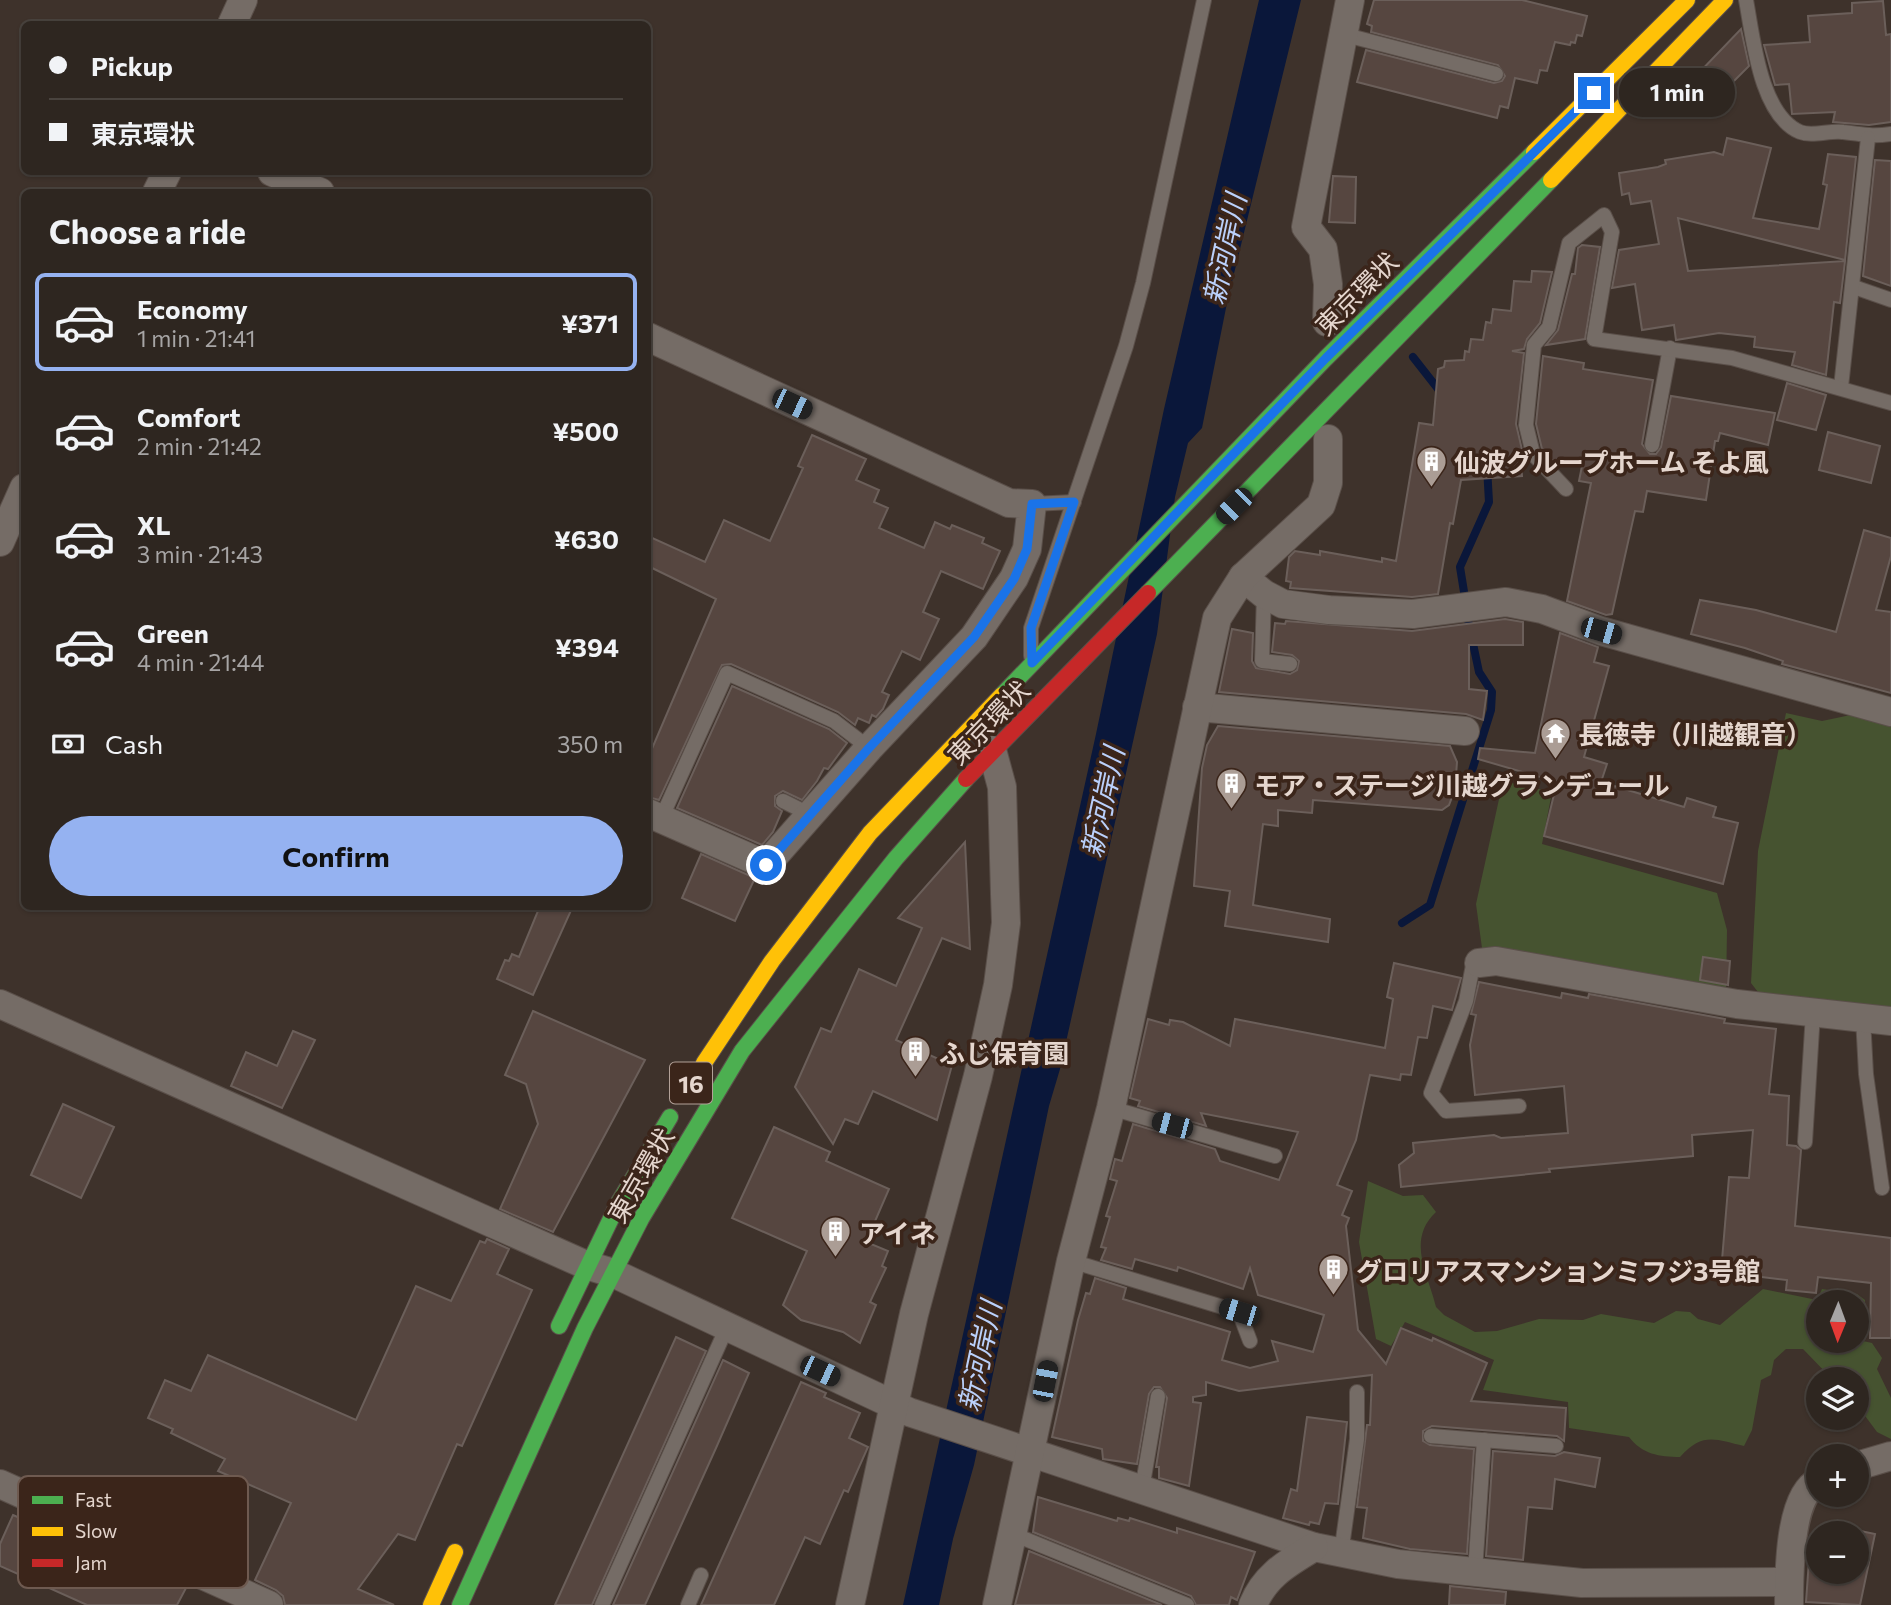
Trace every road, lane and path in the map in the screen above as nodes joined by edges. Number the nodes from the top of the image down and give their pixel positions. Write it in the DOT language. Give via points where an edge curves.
graph roads {
  1 [pos="243,0"];
  2 [pos="1205,0"];
  3 [pos="1350,0"];
  4 [pos="1687,0"];
  5 [pos="1725,0"];
  6 [pos="1746,0"];
  7 [pos="233,21"];
  8 [pos="1342,34"];
  9 [pos="1496,74"];
  10 [pos="1891,134"];
  11 [pos="1867,138"];
  12 [pos="279,175"];
  13 [pos="313,189"];
  14 [pos="1854,287"];
  15 [pos="1891,300"];
  16 [pos="1327,321"];
  17 [pos="651,338"];
  18 [pos="1670,348"];
  19 [pos="1842,387"];
  20 [pos="1891,403"];
  21 [pos="1328,439"];
  22 [pos="1652,445"];
  23 [pos="1566,489"];
  24 [pos="21,499"];
  25 [pos="1074,502"];
  26 [pos="1032,504"];
  27 [pos="11,534"];
  28 [pos="1254,586"];
  29 [pos="1032,663"];
  30 [pos="1290,664"];
  31 [pos="1197,707"];
  32 [pos="1891,712"];
  33 [pos="1465,731"];
  34 [pos="869,748"];
  35 [pos="992,750"];
  36 [pos="783,801"];
  37 [pos="811,815"];
  38 [pos="654,816"];
  39 [pos="1479,963"];
  40 [pos="0,1004"];
  41 [pos="1813,1013"];
  42 [pos="1863,1018"];
  43 [pos="1891,1021"];
  44 [pos="694,1079"];
  45 [pos="680,1101"];
  46 [pos="1518,1106"];
  47 [pos="1111,1108"];
  48 [pos="1805,1142"];
  49 [pos="1275,1156"];
  50 [pos="1882,1188"];
  51 [pos="1070,1261"];
  52 [pos="586,1265"];
  53 [pos="613,1273"];
  54 [pos="727,1327"];
  55 [pos="551,1342"];
  56 [pos="1250,1342"];
  57 [pos="1357,1392"];
  58 [pos="1157,1396"];
  59 [pos="902,1409"];
  60 [pos="1431,1436"];
  61 [pos="1484,1440"];
  62 [pos="1556,1446"];
  63 [pos="1024,1452"];
  64 [pos="1891,1456"];
  65 [pos="1869,1462"];
  66 [pos="0,1483"];
  67 [pos="1142,1489"];
  68 [pos="1806,1490"];
  69 [pos="18,1491"];
  70 [pos="1013,1534"];
  71 [pos="459,1543"];
  72 [pos="1327,1550"];
  73 [pos="1475,1572"];
  74 [pos="701,1575"];
  75 [pos="232,1588"];
  76 [pos="1789,1594"];
  77 [pos="1183,1604"];
  78 [pos="269,1605"];
  79 [pos="431,1605"];
  80 [pos="460,1605"];
  81 [pos="601,1605"];
  82 [pos="688,1605"];
  83 [pos="850,1605"];
  84 [pos="997,1605"];
  85 [pos="1254,1605"];
  1 -- 7 [label="street"];
  2 -- 25 [label="lane" via="1143,283"];
  3 -- 8 [label="street"];
  4 -- 29 [label="highway, 東京環状 / 16"];
  5 -- 35 [label="highway, 東京環状 / 16"];
  6 -- 11 [label="lane" via="1763,88 1788,125 1802,133 1842,131"];
  8 -- 9 [label="lane"];
  8 -- 16 [label="street" via="1304,232 1323,249"];
  10 -- 11 [label="lane"];
  11 -- 14 [label="lane"];
  12 -- 13 [label="street"];
  14 -- 15 [label="lane"];
  14 -- 19 [label="lane"];
  17 -- 26 [label="street" via="1009,503"];
  18 -- 19 [label="lane" via="1732,358"];
  18 -- 22 [label="lane"];
  18 -- 23 [label="lane" via="1594,339 1612,232 1604,215 1569,243 1549,327 1534,345 1526,425 1532,454"];
  19 -- 20 [label="lane"];
  21 -- 28 [label="street" via="1328,483 1321,505"];
  24 -- 27 [label="street"];
  25 -- 26 [label="lane"];
  25 -- 29 [label="lane" via="1031,628"];
  26 -- 34 [label="street" via="1027,549 1014,579 974,637"];
  28 -- 30 [label="lane" via="1262,662"];
  28 -- 31 [label="street" via="1217,618"];
  28 -- 32 [label="street" via="1283,604 1377,614 1506,602 1542,609 1614,634"];
  29 -- 44 [label="highway, 東京環状 / 16" via="870,833 772,961"];
  31 -- 33 [label="street"];
  31 -- 47 [label="street"];
  34 -- 37 [label="street"];
  34 -- 38 [label="lane" via="834,721 727,673"];
  35 -- 53 [label="highway, 東京環状 / 16" via="887,869 742,1051"];
  35 -- 59 [label="street" via="1002,787 1006,894 998,985"];
  36 -- 37 [label="lane"];
  37 -- 38 [label="street" via="766,865"];
  39 -- 41 [label="street" via="1496,961"];
  39 -- 46 [label="lane" via="1472,970 1466,1001 1430,1093 1446,1111"];
  40 -- 52 [label="street"];
  41 -- 42 [label="street"];
  41 -- 48 [label="lane"];
  42 -- 43 [label="street"];
  42 -- 50 [label="lane"];
  45 -- 52 [label="highway, 東京環状 / 16"];
  47 -- 49 [label="lane"];
  47 -- 51 [label="street"];
  51 -- 56 [label="lane" via="1239,1312"];
  51 -- 63 [label="street"];
  52 -- 53 [label="street"];
  52 -- 55 [label="highway, 東京環状 / 16"];
  53 -- 54 [label="street"];
  53 -- 80 [label="highway, 東京環状 / 16"];
  54 -- 59 [label="street"];
  54 -- 81 [label="lane"];
  57 -- 72 [label="lane" via="1357,1438"];
  58 -- 67 [label="lane"];
  59 -- 63 [label="street"];
  59 -- 83 [label="street"];
  60 -- 61 [label="lane"];
  61 -- 62 [label="lane"];
  61 -- 73 [label="lane"];
  63 -- 67 [label="street"];
  63 -- 70 [label="street"];
  64 -- 65 [label="street"];
  66 -- 69 [label="street"];
  67 -- 72 [label="street"];
  68 -- 76 [label="street" via="1798,1506"];
  70 -- 77 [label="lane"];
  70 -- 84 [label="street"];
  71 -- 79 [label="highway"];
  72 -- 73 [label="street"];
  72 -- 85 [label="street" via="1274,1572"];
  73 -- 76 [label="street"];
  74 -- 82 [label="lane"];
  75 -- 78 [label="street"];
}
